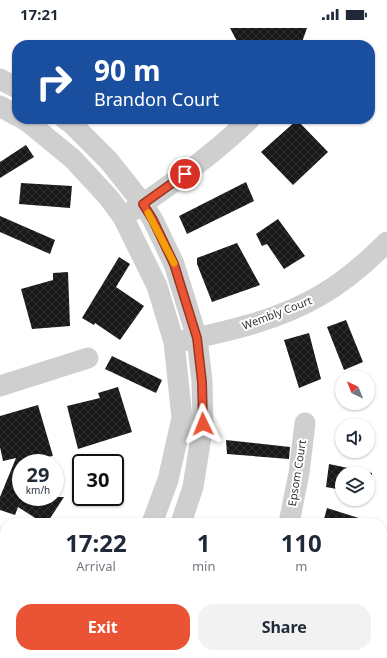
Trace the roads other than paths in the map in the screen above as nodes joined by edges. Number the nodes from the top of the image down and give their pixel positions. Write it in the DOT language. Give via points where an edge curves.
graph roads {
  1 [pos="0,79"];
  2 [pos="12,85"];
  3 [pos="0,106"];
  4 [pos="12,113"];
  5 [pos="30,124"];
  6 [pos="72,124"];
  7 [pos="244,124"];
  8 [pos="143,204"];
  9 [pos="123,217"];
  10 [pos="387,242"];
  11 [pos="197,338"];
  12 [pos="174,342"];
  13 [pos="88,358"];
  14 [pos="0,386"];
  15 [pos="305,423"];
  16 [pos="154,518"];
  17 [pos="183,518"];
  18 [pos="290,518"];
  1 -- 2 [label="street"];
  3 -- 4 [label="street"];
  5 -- 9 [label="street" via="73,159"];
  6 -- 8 [label="street" via="109,161"];
  7 -- 8 [label="street" via="196,166"];
  8 -- 9 [label="street"];
  8 -- 11 [label="street" via="174,264"];
  9 -- 12 [label="street" via="157,286"];
  10 -- 11 [label="street, Wembly Court" via="371,259 320,296 268,319"];
  11 -- 12 [label="street, Wembly Court"];
  11 -- 17 [label="street" via="203,424 193,486"];
  12 -- 16 [label="street" via="182,418 168,480"];
  13 -- 14 [label="street"];
  15 -- 18 [label="street, Epsom Court"];
}
